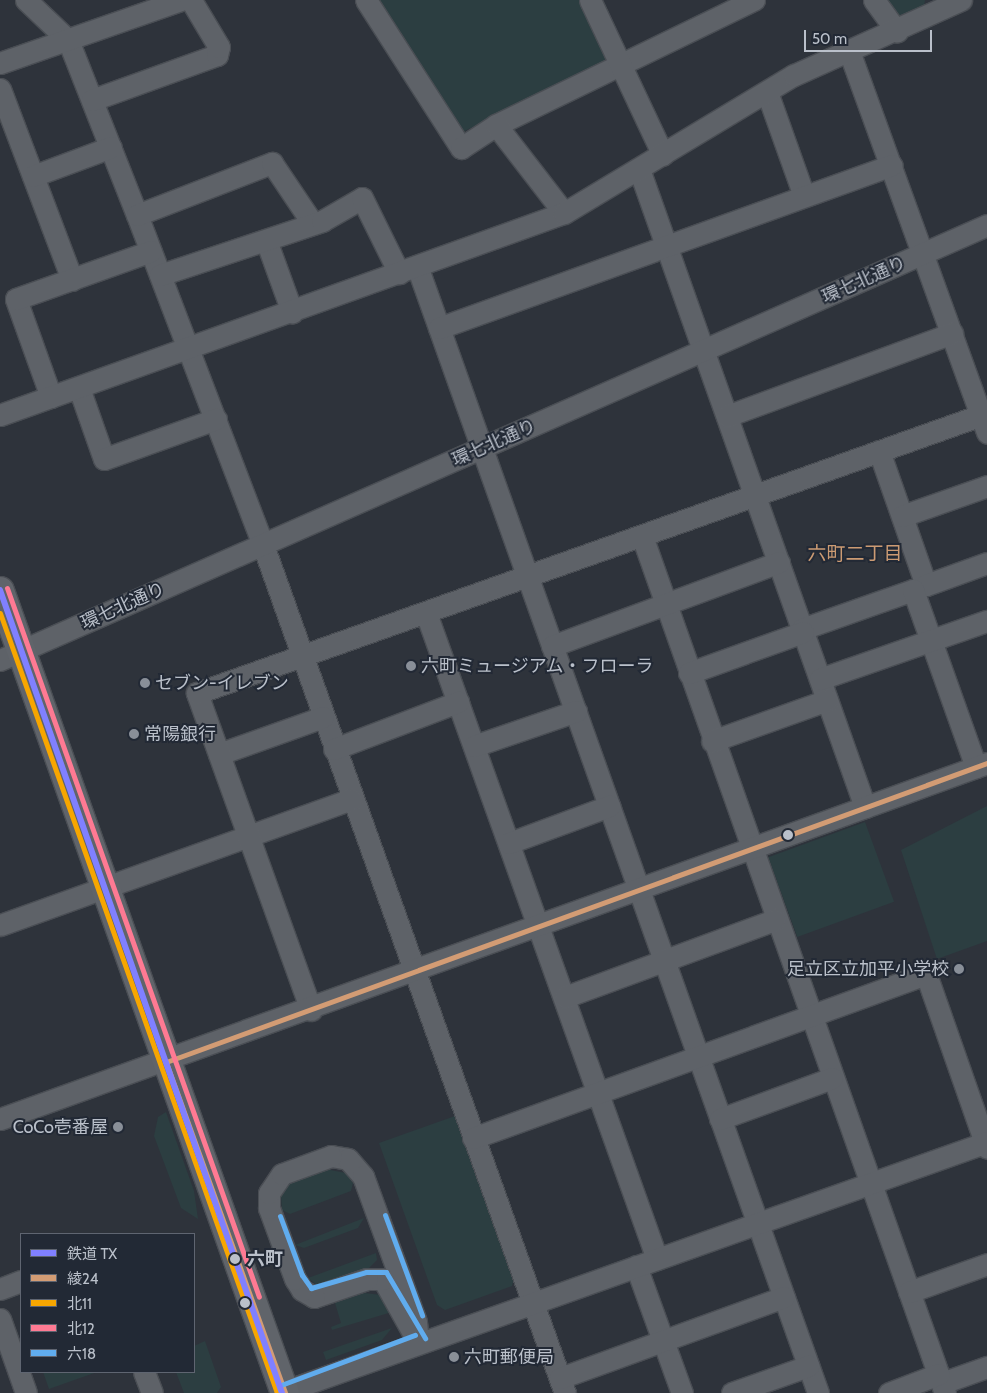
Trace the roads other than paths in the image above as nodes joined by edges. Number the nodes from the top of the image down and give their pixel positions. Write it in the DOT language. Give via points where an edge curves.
graph roads {
  1 [pos="26,0"];
  2 [pos="181,0"];
  3 [pos="191,0"];
  4 [pos="366,0"];
  5 [pos="590,0"];
  6 [pos="874,0"];
  7 [pos="745,2"];
  8 [pos="948,3"];
  9 [pos="897,32"];
  10 [pos="68,40"];
  11 [pos="850,51"];
  12 [pos="0,63"];
  13 [pos="621,64"];
  14 [pos="0,88"];
  15 [pos="767,92"];
  16 [pos="92,100"];
  17 [pos="496,125"];
  18 [pos="111,147"];
  19 [pos="663,155"];
  20 [pos="892,165"];
  21 [pos="639,169"];
  22 [pos="33,176"];
  23 [pos="804,196"];
  24 [pos="564,213"];
  25 [pos="137,215"];
  26 [pos="313,224"];
  27 [pos="987,225"];
  28 [pos="266,240"];
  29 [pos="667,247"];
  30 [pos="151,252"];
  31 [pos="924,253"];
  32 [pos="408,270"];
  33 [pos="160,276"];
  34 [pos="72,280"];
  35 [pos="292,312"];
  36 [pos="439,328"];
  37 [pos="952,334"];
  38 [pos="189,350"];
  39 [pos="704,350"];
  40 [pos="79,388"];
  41 [pos="51,396"];
  42 [pos="0,415"];
  43 [pos="727,416"];
  44 [pos="216,419"];
  45 [pos="985,420"];
  46 [pos="482,448"];
  47 [pos="879,450"];
  48 [pos="987,486"];
  49 [pos="755,494"];
  50 [pos="902,516"];
  51 [pos="642,536"];
  52 [pos="263,545"];
  53 [pos="779,562"];
  54 [pos="987,563"];
  55 [pos="527,577"];
  56 [pos="919,587"];
  57 [pos="0,591"];
  58 [pos="665,603"];
  59 [pos="427,615"];
  60 [pos="987,621"];
  61 [pos="803,630"];
  62 [pos="931,640"];
  63 [pos="552,646"];
  64 [pos="11,655"];
  65 [pos="302,657"];
  66 [pos="689,673"];
  67 [pos="820,679"];
  68 [pos="827,700"];
  69 [pos="458,702"];
  70 [pos="576,711"];
  71 [pos="323,717"];
  72 [pos="712,741"];
  73 [pos="474,746"];
  74 [pos="334,749"];
  75 [pos="219,754"];
  76 [pos="982,764"];
  77 [pos="351,798"];
  78 [pos="609,806"];
  79 [pos="865,808"];
  80 [pos="248,834"];
  81 [pos="509,843"];
  82 [pos="750,850"];
  83 [pos="104,887"];
  84 [pos="639,890"];
  85 [pos="774,920"];
  86 [pos="0,925"];
  87 [pos="539,927"];
  88 [pos="664,960"];
  89 [pos="414,972"];
  90 [pos="565,997"];
  91 [pos="311,1010"];
  92 [pos="810,1016"];
  93 [pos="698,1057"];
  94 [pos="166,1062"];
  95 [pos="832,1078"];
  96 [pos="600,1092"];
  97 [pos="0,1119"];
  98 [pos="720,1119"];
  99 [pos="473,1138"];
  100 [pos="986,1145"];
  101 [pos="871,1184"];
  102 [pos="757,1223"];
  103 [pos="657,1259"];
  104 [pos="987,1264"];
  105 [pos="636,1266"];
  106 [pos="20,1281"];
  107 [pos="0,1289"];
  108 [pos="909,1292"];
  109 [pos="784,1297"];
  110 [pos="531,1304"];
  111 [pos="0,1320"];
  112 [pos="663,1340"];
  113 [pos="418,1342"];
  114 [pos="808,1366"];
  115 [pos="987,1367"];
  116 [pos="144,1373"];
  117 [pos="942,1383"];
  118 [pos="563,1386"];
  119 [pos="26,1393"];
  120 [pos="152,1393"];
  121 [pos="283,1393"];
  122 [pos="682,1393"];
  123 [pos="732,1393"];
  124 [pos="818,1393"];
  125 [pos="889,1393"];
  1 -- 10 [label="street"];
  2 -- 10 [label="street"];
  3 -- 16 [label="street" via="219,47 217,55"];
  4 -- 17 [label="street" via="461,148"];
  5 -- 13 [label="street"];
  6 -- 9 [label="street"];
  7 -- 13 [label="street"];
  8 -- 9 [label="street"];
  9 -- 11 [label="street"];
  10 -- 12 [label="street"];
  10 -- 16 [label="street"];
  11 -- 15 [label="street"];
  11 -- 20 [label="street"];
  13 -- 17 [label="street"];
  13 -- 19 [label="street"];
  14 -- 22 [label="street"];
  15 -- 19 [label="street"];
  15 -- 23 [label="street"];
  16 -- 18 [label="street"];
  17 -- 24 [label="street"];
  18 -- 22 [label="street"];
  18 -- 25 [label="street"];
  19 -- 21 [label="street"];
  20 -- 23 [label="street"];
  20 -- 31 [label="street"];
  21 -- 24 [label="street"];
  21 -- 29 [label="street"];
  22 -- 34 [label="street"];
  23 -- 29 [label="street"];
  24 -- 32 [label="street"];
  25 -- 26 [label="street" via="272,163"];
  25 -- 30 [label="street"];
  26 -- 28 [label="street"];
  26 -- 32 [label="street" via="362,198"];
  27 -- 31 [label="street, 環七北通り"];
  28 -- 33 [label="street"];
  28 -- 35 [label="street"];
  29 -- 36 [label="street"];
  29 -- 39 [label="street"];
  30 -- 33 [label="street"];
  30 -- 34 [label="street"];
  31 -- 37 [label="street"];
  31 -- 39 [label="street, 環七北通り"];
  32 -- 35 [label="street"];
  32 -- 36 [label="street"];
  33 -- 38 [label="street"];
  34 -- 41 [label="street" via="16,299"];
  35 -- 38 [label="street"];
  36 -- 46 [label="street"];
  37 -- 43 [label="street"];
  37 -- 45 [label="street"];
  38 -- 40 [label="street"];
  38 -- 44 [label="street"];
  39 -- 43 [label="street"];
  39 -- 46 [label="street, 環七北通り"];
  40 -- 41 [label="street"];
  40 -- 44 [label="street" via="104,459"];
  41 -- 42 [label="street"];
  43 -- 49 [label="street"];
  44 -- 52 [label="street"];
  45 -- 47 [label="street"];
  46 -- 52 [label="street, 環七北通り"];
  46 -- 55 [label="street"];
  47 -- 49 [label="street"];
  47 -- 50 [label="street"];
  48 -- 50 [label="street"];
  49 -- 51 [label="street"];
  49 -- 53 [label="street"];
  50 -- 56 [label="street"];
  51 -- 55 [label="street"];
  51 -- 58 [label="street"];
  52 -- 64 [label="street, 環七北通り"];
  52 -- 65 [label="street"];
  53 -- 58 [label="street"];
  53 -- 61 [label="street"];
  54 -- 56 [label="street"];
  55 -- 59 [label="street"];
  55 -- 63 [label="street"];
  56 -- 61 [label="street"];
  56 -- 62 [label="street"];
  57 -- 64 [label="main road"];
  58 -- 63 [label="street"];
  58 -- 66 [label="street"];
  59 -- 65 [label="street"];
  59 -- 69 [label="street"];
  60 -- 62 [label="street"];
  61 -- 66 [label="street"];
  61 -- 67 [label="street"];
  62 -- 67 [label="street"];
  62 -- 76 [label="street"];
  63 -- 70 [label="street"];
  64 -- 83 [label="main road"];
  65 -- 71 [label="street"];
  65 -- 75 [label="street" via="197,693"];
  66 -- 72 [label="street"];
  67 -- 68 [label="street"];
  68 -- 72 [label="street"];
  68 -- 79 [label="street"];
  69 -- 73 [label="street"];
  69 -- 74 [label="street"];
  70 -- 73 [label="street"];
  70 -- 78 [label="street"];
  71 -- 74 [label="street"];
  71 -- 75 [label="street"];
  72 -- 82 [label="street"];
  73 -- 81 [label="street"];
  74 -- 77 [label="street"];
  75 -- 80 [label="street"];
  76 -- 79 [label="street"];
  77 -- 80 [label="street"];
  77 -- 89 [label="street"];
  78 -- 81 [label="street"];
  78 -- 84 [label="street"];
  79 -- 82 [label="street"];
  80 -- 83 [label="street"];
  80 -- 91 [label="street"];
  81 -- 87 [label="street"];
  82 -- 84 [label="street"];
  82 -- 85 [label="street"];
  83 -- 86 [label="street"];
  83 -- 94 [label="main road"];
  84 -- 87 [label="street"];
  84 -- 88 [label="street"];
  85 -- 88 [label="street"];
  85 -- 92 [label="street"];
  87 -- 89 [label="street"];
  87 -- 90 [label="street"];
  88 -- 90 [label="street"];
  88 -- 93 [label="street"];
  89 -- 91 [label="street"];
  89 -- 99 [label="street"];
  90 -- 96 [label="street"];
  91 -- 94 [label="street"];
  92 -- 93 [label="street"];
  92 -- 95 [label="street"];
  92 -- 100 [label="street" via="926,974"];
  93 -- 96 [label="street"];
  93 -- 98 [label="street"];
  94 -- 97 [label="street"];
  94 -- 121 [label="main road"];
  95 -- 98 [label="street"];
  95 -- 101 [label="street"];
  96 -- 99 [label="street"];
  96 -- 103 [label="street"];
  98 -- 102 [label="street"];
  99 -- 110 [label="street"];
  100 -- 101 [label="street"];
  101 -- 102 [label="street"];
  101 -- 108 [label="street"];
  102 -- 103 [label="street"];
  102 -- 109 [label="street"];
  103 -- 105 [label="street"];
  104 -- 108 [label="street"];
  105 -- 110 [label="street"];
  105 -- 112 [label="street"];
  106 -- 107 [label="street"];
  108 -- 117 [label="street"];
  109 -- 112 [label="street"];
  109 -- 114 [label="street"];
  110 -- 113 [label="street"];
  110 -- 118 [label="street"];
  111 -- 119 [label="street"];
  112 -- 118 [label="street"];
  112 -- 122 [label="street"];
  113 -- 113 [label="street" via="383,1279 367,1279 314,1297 302,1290 269,1208 269,1193 276,1178 331,1156 348,1159 360,1170 416,1322"];
  113 -- 121 [label="street"];
  114 -- 123 [label="street"];
  114 -- 124 [label="street"];
  115 -- 117 [label="street"];
  116 -- 120 [label="street"];
  117 -- 125 [label="street"];
}
